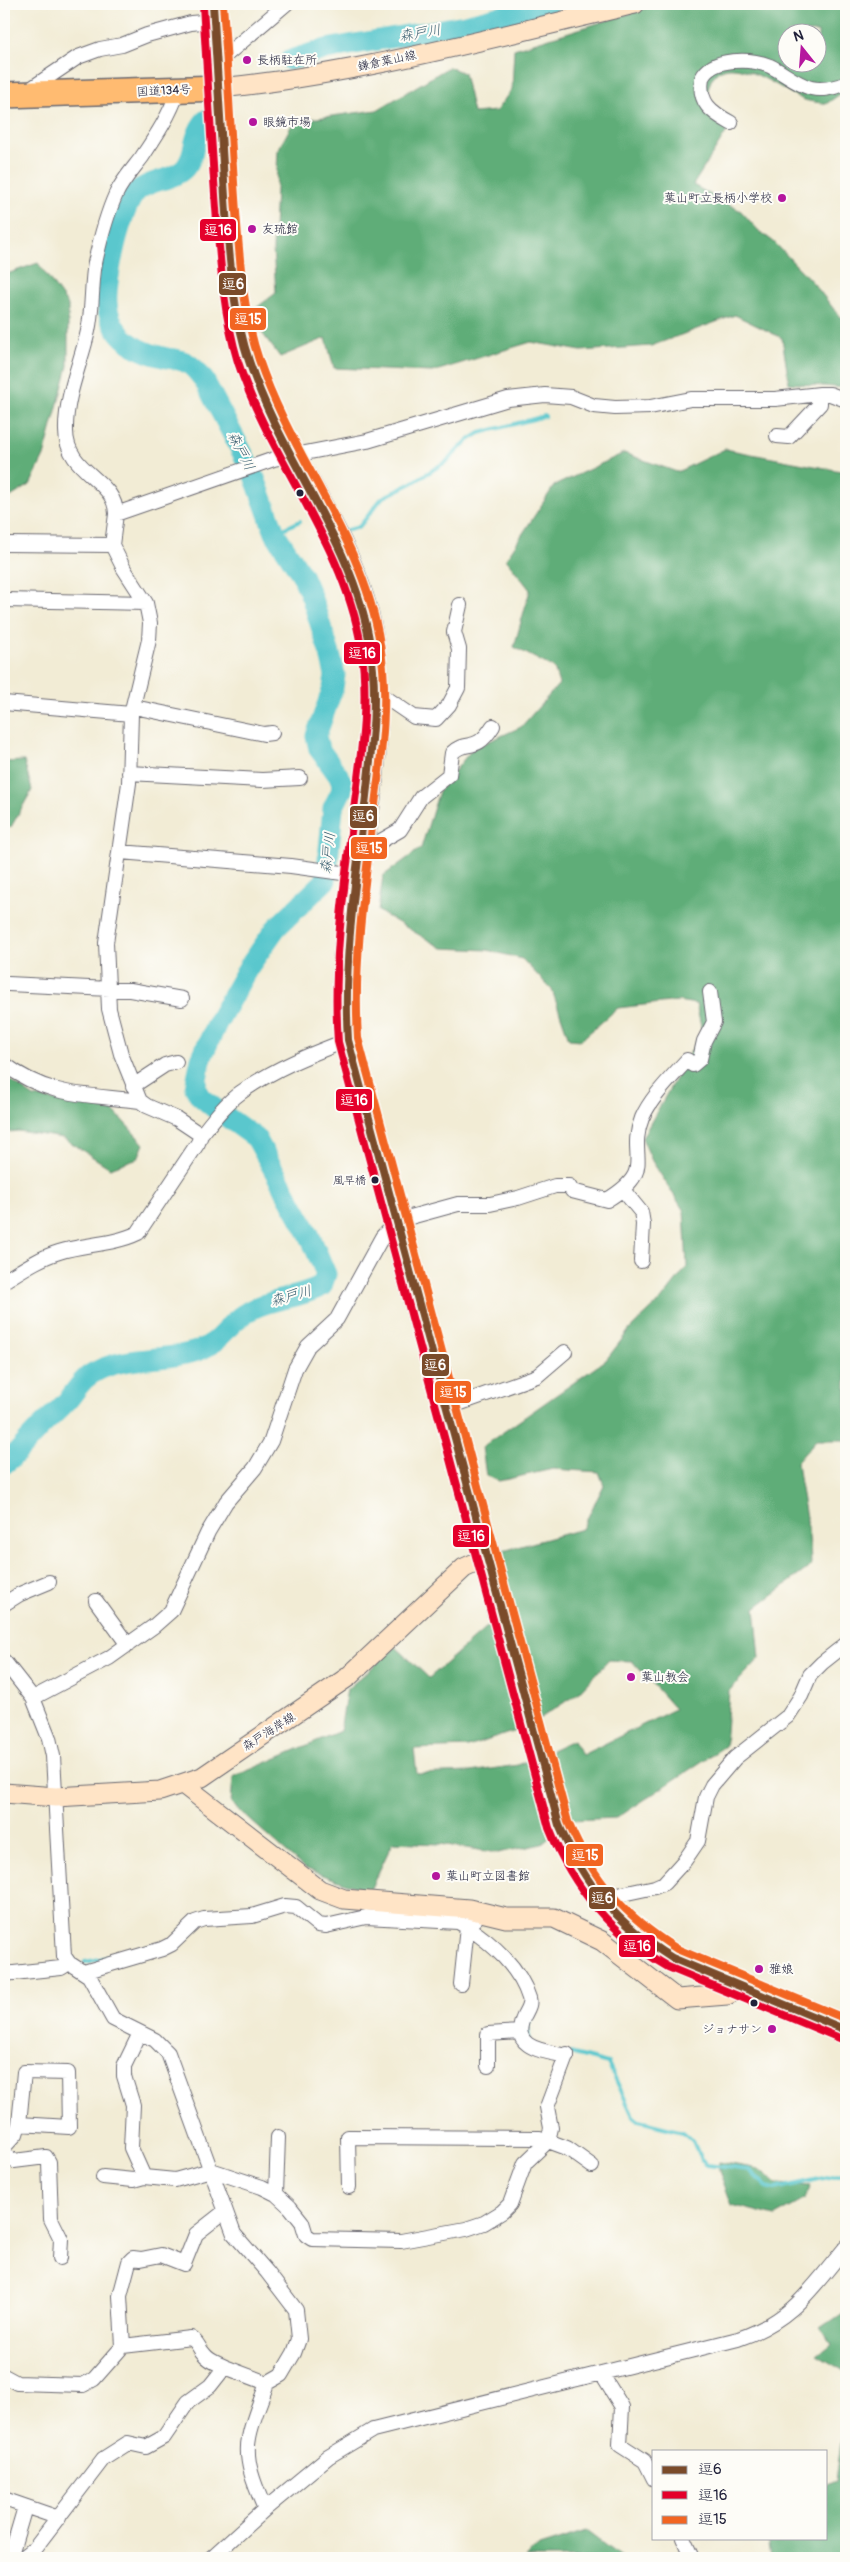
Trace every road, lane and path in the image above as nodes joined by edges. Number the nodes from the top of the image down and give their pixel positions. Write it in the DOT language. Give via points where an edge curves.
graph roads {
  1 [pos="286,4"];
  2 [pos="634,4"];
  3 [pos="214,12"];
  4 [pos="218,62"];
  5 [pos="846,84"];
  6 [pos="220,88"];
  7 [pos="178,91"];
  8 [pos="13,95"];
  9 [pos="731,123"];
  10 [pos="820,394"];
  11 [pos="846,400"];
  12 [pos="776,436"];
  13 [pos="290,454"];
  14 [pos="116,514"];
  15 [pos="4,544"];
  16 [pos="112,545"];
  17 [pos="4,600"];
  18 [pos="146,603"];
  19 [pos="460,605"];
  20 [pos="376,691"];
  21 [pos="4,703"];
  22 [pos="133,711"];
  23 [pos="493,726"];
  24 [pos="272,733"];
  25 [pos="129,773"];
  26 [pos="300,778"];
  27 [pos="360,849"];
  28 [pos="120,852"];
  29 [pos="345,874"];
  30 [pos="8,984"];
  31 [pos="107,988"];
  32 [pos="710,992"];
  33 [pos="182,999"];
  34 [pos="348,1040"];
  35 [pos="176,1062"];
  36 [pos="4,1064"];
  37 [pos="133,1086"];
  38 [pos="140,1101"];
  39 [pos="201,1136"];
  40 [pos="623,1190"];
  41 [pos="396,1221"];
  42 [pos="641,1260"];
  43 [pos="4,1280"];
  44 [pos="565,1352"];
  45 [pos="446,1408"];
  46 [pos="488,1557"];
  47 [pos="49,1582"];
  48 [pos="96,1601"];
  49 [pos="4,1604"];
  50 [pos="500,1612"];
  51 [pos="846,1644"];
  52 [pos="128,1645"];
  53 [pos="4,1660"];
  54 [pos="33,1698"];
  55 [pos="184,1785"];
  56 [pos="4,1793"];
  57 [pos="56,1798"];
  58 [pos="559,1825"];
  59 [pos="599,1899"];
  60 [pos="474,1920"];
  61 [pos="69,1963"];
  62 [pos="84,1972"];
  63 [pos="4,1974"];
  64 [pos="461,1984"];
  65 [pos="742,1987"];
  66 [pos="846,2030"];
  67 [pos="140,2032"];
  68 [pos="520,2032"];
  69 [pos="488,2066"];
  70 [pos="20,2124"];
  71 [pos="278,2137"];
  72 [pos="548,2141"];
  73 [pos="4,2147"];
  74 [pos="4,2154"];
  75 [pos="592,2166"];
  76 [pos="211,2170"];
  77 [pos="103,2177"];
  78 [pos="144,2177"];
  79 [pos="349,2187"];
  80 [pos="276,2194"];
  81 [pos="224,2212"];
  82 [pos="846,2247"];
  83 [pos="60,2258"];
  84 [pos="123,2346"];
  85 [pos="225,2367"];
  86 [pos="601,2373"];
  87 [pos="4,2376"];
  88 [pos="267,2383"];
  89 [pos="652,2475"];
  90 [pos="4,2499"];
  91 [pos="25,2507"];
  92 [pos="266,2509"];
  93 [pos="59,2518"];
  94 [pos="684,2540"];
  95 [pos="10,2558"];
  96 [pos="22,2558"];
  97 [pos="212,2558"];
  98 [pos="692,2558"];
  1 -- 4 [label="street"];
  2 -- 6 [label="main road, 鎌倉葉山線" via="311,77"];
  3 -- 4 [label="main road"];
  3 -- 8 [label="street" via="191,23 78,58"];
  4 -- 6 [label="main road"];
  5 -- 9 [label="street" via="812,88 761,63 718,64 709,68 702,78 703,100 712,111"];
  6 -- 7 [label="highway, 国道134号"];
  6 -- 13 [label="highway" via="220,146 238,318 257,385"];
  7 -- 8 [label="highway, 国道134号"];
  7 -- 14 [label="street" via="154,140 116,192 106,219 95,264 88,329 66,429 72,458 107,491"];
  10 -- 11 [label="street"];
  10 -- 12 [label="street" via="820,404 789,437"];
  10 -- 13 [label="street" via="775,399 691,399 650,407 615,408 594,406 571,397 545,395 508,399 367,441"];
  13 -- 14 [label="street"];
  13 -- 20 [label="highway" via="349,568 370,635"];
  14 -- 16 [label="street"];
  15 -- 16 [label="street"];
  16 -- 18 [label="street"];
  17 -- 18 [label="street"];
  18 -- 22 [label="street" via="150,614 149,640"];
  19 -- 20 [label="street" via="454,632 459,649 458,688 436,719 414,717"];
  20 -- 27 [label="highway"];
  21 -- 22 [label="street"];
  22 -- 24 [label="street"];
  22 -- 25 [label="street"];
  23 -- 27 [label="street" via="484,740 452,752 449,774 421,797 400,830"];
  25 -- 26 [label="street" via="262,780"];
  25 -- 28 [label="street"];
  27 -- 29 [label="highway"];
  28 -- 29 [label="street"];
  28 -- 31 [label="street" via="106,943"];
  29 -- 34 [label="highway"];
  30 -- 31 [label="street"];
  31 -- 33 [label="street"];
  31 -- 37 [label="street" via="114,1029"];
  32 -- 40 [label="street" via="714,1022 700,1058 694,1065 688,1060 643,1117 638,1131 635,1178"];
  34 -- 39 [label="street" via="306,1056 241,1093"];
  34 -- 41 [label="highway"];
  35 -- 37 [label="street" via="165,1065"];
  36 -- 38 [label="street" via="20,1076 56,1091"];
  37 -- 38 [label="street"];
  38 -- 39 [label="street" via="178,1119"];
  39 -- 43 [label="street" via="138,1233 125,1239 41,1258"];
  40 -- 41 [label="street" via="607,1200 572,1191 569,1186 555,1186 518,1198 490,1204 458,1204"];
  40 -- 42 [label="street" via="641,1212"];
  41 -- 45 [label="highway"];
  41 -- 52 [label="street" via="382,1237 337,1319 308,1346 295,1369 271,1441 208,1532 171,1611"];
  44 -- 45 [label="street" via="537,1376"];
  45 -- 46 [label="highway"];
  46 -- 50 [label="highway"];
  46 -- 55 [label="main road, 森戸海岸線" via="464,1568 348,1677 202,1777"];
  47 -- 49 [label="street"];
  48 -- 52 [label="street"];
  51 -- 59 [label="street" via="810,1676 802,1696 788,1716 736,1758 712,1785 706,1797 698,1841 664,1883"];
  52 -- 54 [label="street"];
  53 -- 54 [label="street"];
  54 -- 57 [label="street" via="49,1738"];
  55 -- 57 [label="main road, 森戸海岸線" via="160,1791"];
  55 -- 60 [label="main road" via="331,1896 469,1909"];
  56 -- 57 [label="main road, 森戸海岸線"];
  57 -- 61 [label="street" via="62,1952"];
  58 -- 59 [label="highway" via="577,1866"];
  59 -- 65 [label="highway" via="648,1944 672,1958"];
  60 -- 62 [label="street" via="366,1917 326,1926 318,1924 296,1907 285,1906 252,1916 204,1919 195,1922 162,1949"];
  60 -- 64 [label="street"];
  60 -- 65 [label="main road" via="562,1920 602,1941 676,1999 727,1995"];
  60 -- 68 [label="street" via="482,1936 509,1962 526,1992 529,2005 520,2024"];
  61 -- 62 [label="street"];
  61 -- 63 [label="street" via="61,1968"];
  62 -- 67 [label="street" via="94,1982 113,2019"];
  65 -- 66 [label="highway"];
  67 -- 76 [label="street" via="155,2040 168,2054"];
  67 -- 78 [label="street" via="124,2066 124,2076 133,2105 131,2148"];
  68 -- 69 [label="street" via="488,2034"];
  68 -- 72 [label="street" via="533,2048 567,2055 547,2107 551,2128"];
  70 -- 70 [label="street" via="69,2127 68,2073 24,2072"];
  70 -- 73 [label="street"];
  71 -- 80 [label="street"];
  72 -- 75 [label="street" via="567,2148"];
  72 -- 79 [label="street" via="540,2138 348,2138"];
  72 -- 80 [label="street" via="525,2164 510,2204 484,2223 466,2229 401,2241 312,2239 306,2235 297,2214"];
  74 -- 83 [label="street" via="14,2161 46,2157 49,2162 51,2218 61,2240"];
  76 -- 78 [label="street" via="175,2180"];
  76 -- 80 [label="street"];
  76 -- 81 [label="street"];
  77 -- 78 [label="street" via="133,2180"];
  81 -- 84 [label="street" via="196,2234 184,2264 161,2255 133,2258 129,2262 120,2296"];
  81 -- 88 [label="street" via="234,2234 296,2310 299,2339 294,2353 282,2375"];
  82 -- 86 [label="street" via="796,2306 760,2332"];
  84 -- 85 [label="street" via="191,2338 211,2361"];
  84 -- 87 [label="street" via="94,2379 83,2385 17,2383"];
  85 -- 88 [label="street"];
  85 -- 93 [label="street" via="210,2386 188,2402 164,2438 146,2446 128,2443 103,2460"];
  86 -- 89 [label="street" via="622,2407 620,2445 645,2461"];
  86 -- 92 [label="street" via="372,2430 328,2457"];
  88 -- 92 [label="street" via="248,2439 254,2481"];
  90 -- 91 [label="street"];
  91 -- 93 [label="street"];
  91 -- 95 [label="street"];
  92 -- 97 [label="street"];
  93 -- 96 [label="street" via="35,2548"];
  94 -- 98 [label="street"];
}
